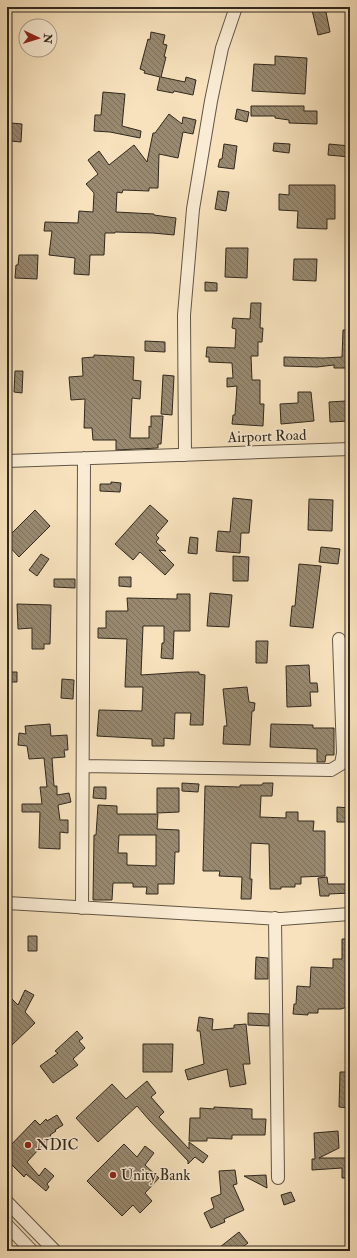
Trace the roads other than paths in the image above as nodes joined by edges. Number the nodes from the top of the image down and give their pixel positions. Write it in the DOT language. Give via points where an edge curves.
graph roads {
  1 [pos="236,7"];
  2 [pos="350,449"];
  3 [pos="185,455"];
  4 [pos="84,458"];
  5 [pos="7,460"];
  6 [pos="339,639"];
  7 [pos="83,766"];
  8 [pos="7,904"];
  9 [pos="82,908"];
  10 [pos="350,914"];
  11 [pos="275,918"];
  12 [pos="278,1178"];
  13 [pos="7,1202"];
  14 [pos="7,1225"];
  15 [pos="32,1251"];
  16 [pos="55,1251"];
  1 -- 3 [label="street" via="222,48 193,209 184,315"];
  2 -- 3 [label="street, Airport Road"];
  3 -- 4 [label="street, Airport Road"];
  4 -- 5 [label="street, Airport Road"];
  4 -- 7 [label="street"];
  6 -- 7 [label="street" via="343,753 341,764 330,770"];
  7 -- 9 [label="street"];
  8 -- 9 [label="street"];
  9 -- 11 [label="street"];
  10 -- 11 [label="street"];
  11 -- 12 [label="street"];
  13 -- 16 [label="street"];
  14 -- 15 [label="street"];
}
